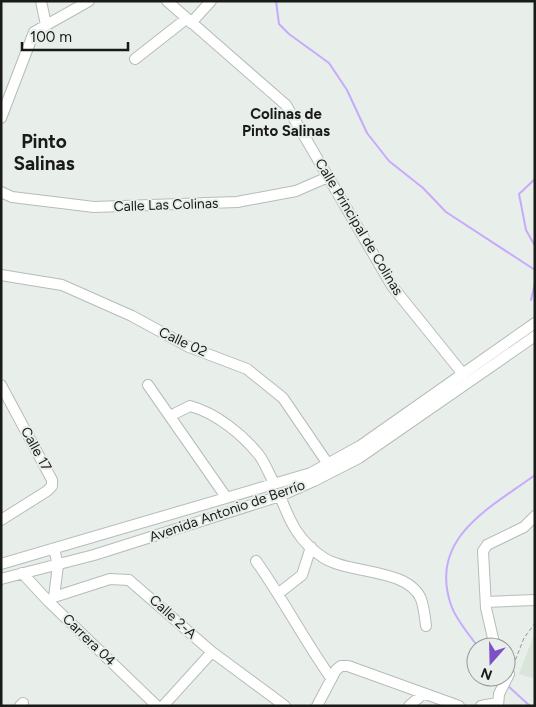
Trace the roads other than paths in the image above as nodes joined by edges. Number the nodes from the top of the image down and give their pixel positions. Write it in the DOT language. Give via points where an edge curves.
graph roads {
  1 [pos="41,1"];
  2 [pos="89,1"];
  3 [pos="167,1"];
  4 [pos="211,1"];
  5 [pos="189,21"];
  6 [pos="46,25"];
  7 [pos="135,60"];
  8 [pos="1,118"];
  9 [pos="328,177"];
  10 [pos="1,192"];
  11 [pos="1,275"];
  12 [pos="535,323"];
  13 [pos="535,336"];
  14 [pos="463,374"];
  15 [pos="148,385"];
  16 [pos="1,386"];
  17 [pos="170,416"];
  18 [pos="328,464"];
  19 [pos="274,483"];
  20 [pos="280,496"];
  21 [pos="226,497"];
  22 [pos="535,516"];
  23 [pos="1,520"];
  24 [pos="311,547"];
  25 [pos="54,549"];
  26 [pos="4,560"];
  27 [pos="256,561"];
  28 [pos="58,565"];
  29 [pos="22,573"];
  30 [pos="1,579"];
  31 [pos="279,594"];
  32 [pos="51,600"];
  33 [pos="535,600"];
  34 [pos="486,602"];
  35 [pos="426,626"];
  36 [pos="492,637"];
  37 [pos="212,652"];
  38 [pos="330,678"];
  39 [pos="503,687"];
  40 [pos="423,694"];
  41 [pos="497,704"];
  42 [pos="157,706"];
  43 [pos="163,706"];
  44 [pos="285,706"];
  45 [pos="317,706"];
  46 [pos="409,706"];
  47 [pos="459,706"];
  48 [pos="481,706"];
  1 -- 6 [label="street"];
  2 -- 6 [label="street"];
  3 -- 5 [label="street, Calle Principal de Colinas"];
  4 -- 5 [label="street"];
  5 -- 7 [label="street"];
  5 -- 9 [label="street, Calle Principal de Colinas" via="286,105"];
  6 -- 8 [label="street" via="34,32"];
  9 -- 10 [label="street, Calle Las Colinas" via="296,191 237,202 94,207 12,197"];
  9 -- 14 [label="street, Calle Principal de Colinas" via="392,286"];
  11 -- 18 [label="street, Calle 02" via="62,285 132,316 189,347 247,369 282,398"];
  12 -- 14 [label="street, Avenida Antonio de Berrío"];
  13 -- 20 [label="street, Avenida Antonio de Berrío" via="359,458"];
  14 -- 18 [label="street, Avenida Antonio de Berrío" via="360,446"];
  15 -- 17 [label="street"];
  16 -- 23 [label="street, Calle 17" via="52,480 47,491"];
  17 -- 19 [label="street" via="190,406 205,410 230,427 260,456"];
  17 -- 21 [label="street"];
  18 -- 19 [label="street, Avenida Antonio de Berrío" via="311,473"];
  19 -- 21 [label="street, Avenida Antonio de Berrío"];
  20 -- 24 [label="street" via="291,526"];
  20 -- 28 [label="street, Avenida Antonio de Berrío"];
  21 -- 25 [label="street, Avenida Antonio de Berrío"];
  22 -- 34 [label="street" via="524,527 485,547"];
  24 -- 31 [label="street" via="302,575"];
  24 -- 35 [label="street" via="338,565 390,577 408,585 421,599"];
  25 -- 26 [label="street, Avenida Antonio de Berrío"];
  25 -- 28 [label="street"];
  27 -- 31 [label="street"];
  28 -- 29 [label="street, Avenida Antonio de Berrío"];
  28 -- 32 [label="street"];
  29 -- 30 [label="street, Avenida Antonio de Berrío"];
  29 -- 32 [label="street, Carrera 04"];
  31 -- 38 [label="street"];
  32 -- 37 [label="street, Calle 2-A" via="110,579 129,580"];
  32 -- 42 [label="street, Carrera 04"];
  33 -- 34 [label="street"];
  34 -- 36 [label="street"];
  37 -- 43 [label="street"];
  37 -- 44 [label="street, Calle 2-A"];
  38 -- 40 [label="street" via="341,666 348,666"];
  38 -- 45 [label="street"];
  39 -- 41 [label="street"];
  40 -- 46 [label="street"];
  40 -- 47 [label="street"];
  41 -- 48 [label="street"];
}
